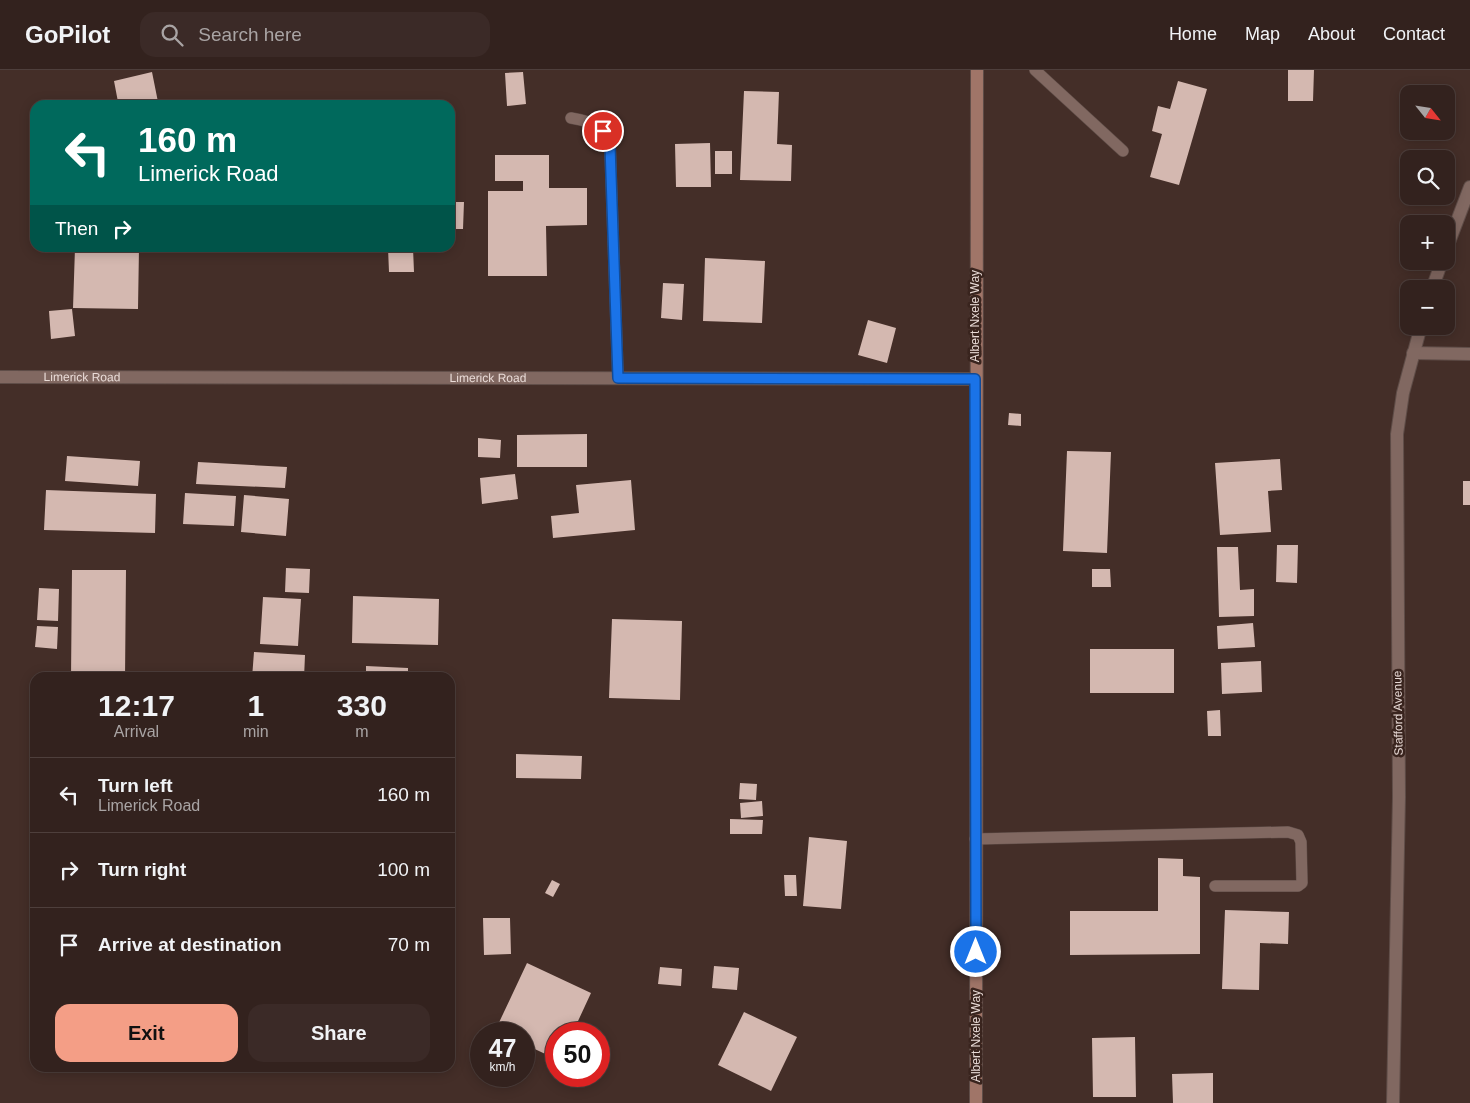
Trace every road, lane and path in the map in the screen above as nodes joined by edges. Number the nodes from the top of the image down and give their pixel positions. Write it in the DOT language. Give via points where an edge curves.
graph roads {
  1 [pos="977,70"];
  2 [pos="1035,70"];
  3 [pos="571,118"];
  4 [pos="1123,151"];
  5 [pos="1470,187"];
  6 [pos="1455,226"];
  7 [pos="1418,335"];
  8 [pos="1413,353"];
  9 [pos="1470,354"];
  10 [pos="0,377"];
  11 [pos="618,378"];
  12 [pos="975,379"];
  13 [pos="975,839"];
  14 [pos="1215,886"];
  15 [pos="976,1103"];
  16 [pos="1393,1103"];
  1 -- 12 [label="main road, Albert Nxele Way"];
  2 -- 4 [label="lane"];
  3 -- 11 [label="lane" via="592,122 603,131 610,146"];
  5 -- 6 [label="street"];
  7 -- 8 [label="street, Stafford Avenue"];
  8 -- 9 [label="street"];
  8 -- 16 [label="street, Stafford Avenue" via="1402,393 1397,434 1400,797"];
  10 -- 11 [label="street, Limerick Road"];
  11 -- 12 [label="street, Limerick Road"];
  12 -- 13 [label="main road, Albert Nxele Way"];
  13 -- 14 [label="lane" via="1288,832 1298,835 1302,883 1298,886"];
  13 -- 15 [label="main road, Albert Nxele Way"];
}
